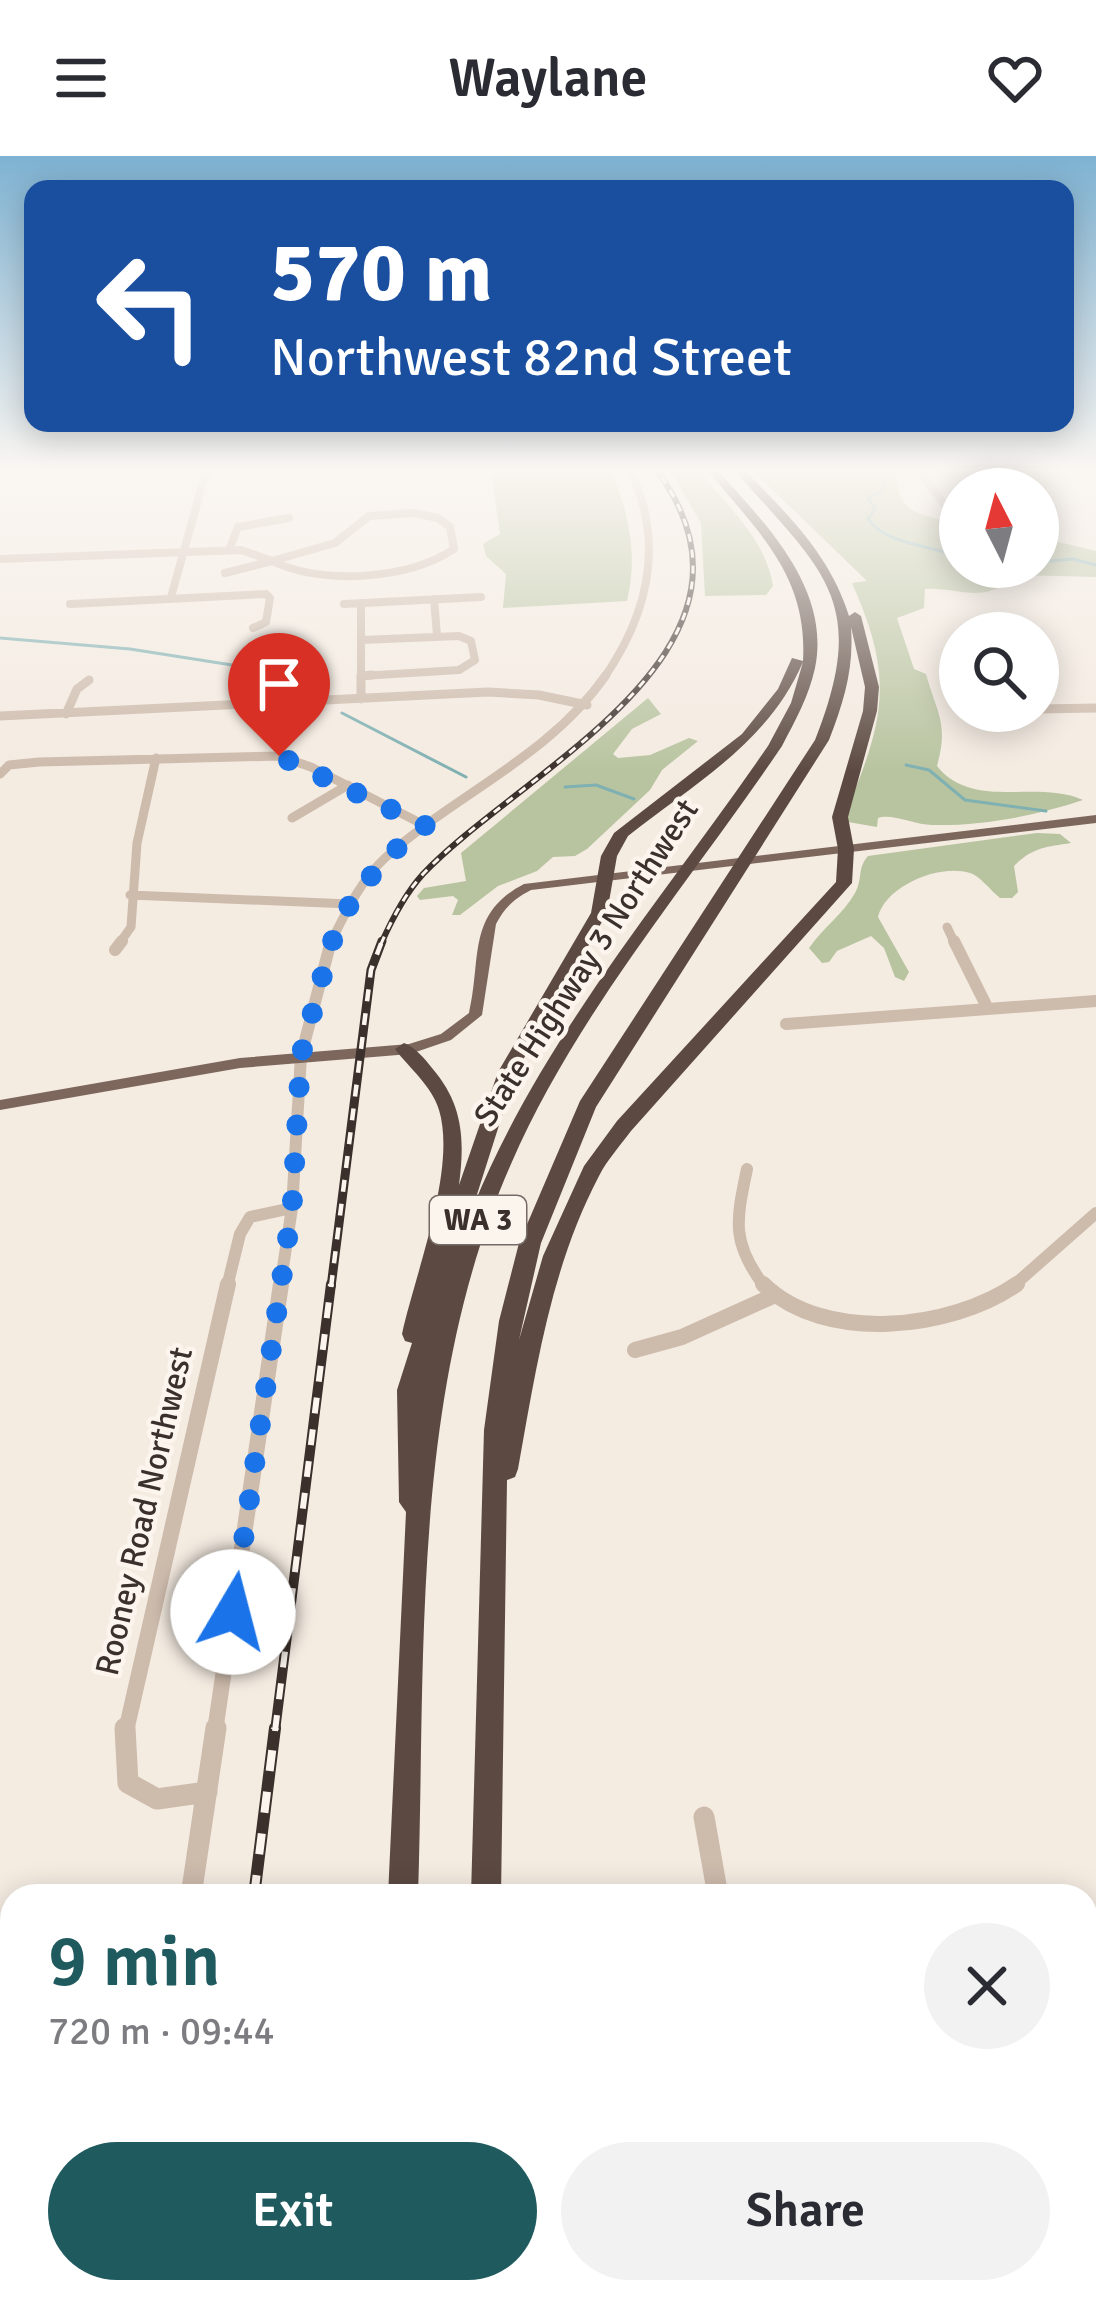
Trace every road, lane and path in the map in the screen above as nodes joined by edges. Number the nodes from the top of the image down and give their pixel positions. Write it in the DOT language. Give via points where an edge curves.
graph roads {
  1 [pos="178,572"];
  2 [pos="228,572"];
  3 [pos="298,572"];
  4 [pos="340,572"];
  5 [pos="649,572"];
  6 [pos="794,572"];
  7 [pos="825,572"];
  8 [pos="836,572"];
  9 [pos="225,573"];
  10 [pos="171,597"];
  11 [pos="481,597"];
  12 [pos="434,599"];
  13 [pos="361,603"];
  14 [pos="70,604"];
  15 [pos="344,604"];
  16 [pos="810,618"];
  17 [pos="254,628"];
  18 [pos="437,636"];
  19 [pos="361,640"];
  20 [pos="361,676"];
  21 [pos="88,680"];
  22 [pos="361,699"];
  23 [pos="587,705"];
  24 [pos="1096,708"];
  25 [pos="1059,709"];
  26 [pos="66,714"];
  27 [pos="0,716"];
  28 [pos="156,758"];
  29 [pos="0,774"];
  30 [pos="348,785"];
  31 [pos="292,818"];
  32 [pos="1096,818"];
  33 [pos="426,826"];
  34 [pos="846,849"];
  35 [pos="607,877"];
  36 [pos="130,895"];
  37 [pos="350,904"];
  38 [pos="947,927"];
  39 [pos="115,950"];
  40 [pos="1096,1001"];
  41 [pos="987,1007"];
  42 [pos="786,1024"];
  43 [pos="404,1049"];
  44 [pos="301,1055"];
  45 [pos="0,1105"];
  46 [pos="748,1169"];
  47 [pos="292,1208"];
  48 [pos="1096,1213"];
  49 [pos="773,1296"];
  50 [pos="635,1350"];
  51 [pos="409,1390"];
  52 [pos="495,1528"];
  53 [pos="414,1533"];
  54 [pos="207,1792"];
  55 [pos="704,1817"];
  56 [pos="192,1884"];
  57 [pos="404,1884"];
  58 [pos="486,1884"];
  59 [pos="716,1884"];
  1 -- 10 [label="street"];
  2 -- 9 [label="street"];
  3 -- 4 [label="street"];
  5 -- 23 [label="street" via="629,642"];
  6 -- 16 [label="highway, State Highway 3 Northwest / WA 3"];
  7 -- 52 [label="highway, WA 3" via="847,631 844,676 821,740 587,1106 541,1210 503,1360"];
  8 -- 34 [label="highway" via="871,679 870,711 840,817"];
  10 -- 14 [label="street"];
  10 -- 17 [label="street" via="266,594 266,622"];
  11 -- 12 [label="street"];
  12 -- 13 [label="street"];
  12 -- 18 [label="street"];
  13 -- 15 [label="street"];
  13 -- 19 [label="street"];
  16 -- 35 [label="highway" via="772,712 622,833"];
  16 -- 53 [label="highway, State Highway 3 Northwest / WA 3" via="798,705 544,1084 488,1193 441,1351"];
  18 -- 19 [label="street"];
  18 -- 20 [label="street" via="471,641 473,664"];
  19 -- 20 [label="street"];
  20 -- 22 [label="street"];
  21 -- 26 [label="street"];
  22 -- 23 [label="street" via="502,692"];
  22 -- 26 [label="street"];
  23 -- 33 [label="street"];
  24 -- 25 [label="street"];
  26 -- 27 [label="street"];
  28 -- 29 [label="street" via="9,765"];
  28 -- 30 [label="street" via="263,754"];
  28 -- 36 [label="street"];
  30 -- 31 [label="street"];
  30 -- 33 [label="street"];
  32 -- 34 [label="main road"];
  33 -- 37 [label="street" via="385,858"];
  34 -- 35 [label="main road"];
  34 -- 52 [label="highway" via="847,876 836,896 624,1126 579,1195 532,1330"];
  35 -- 43 [label="main road" via="528,887 500,903 488,922 475,1015 446,1037"];
  35 -- 51 [label="highway" via="599,913 497,1097"];
  36 -- 37 [label="street"];
  36 -- 39 [label="street" via="131,927"];
  37 -- 44 [label="street"];
  38 -- 41 [label="street"];
  40 -- 41 [label="street"];
  41 -- 42 [label="street"];
  43 -- 44 [label="main road"];
  43 -- 51 [label="highway" via="437,1089 454,1136 413,1332"];
  44 -- 45 [label="main road"];
  44 -- 47 [label="street"];
  46 -- 49 [label="street" via="734,1221 753,1277"];
  47 -- 54 [label="street"];
  47 -- 54 [label="street, Rooney Road Northwest" via="250,1217 240,1234 125,1720 128,1783 158,1799"];
  48 -- 49 [label="street" via="1024,1281 941,1317 848,1320"];
  49 -- 50 [label="street"];
  51 -- 53 [label="highway"];
  52 -- 58 [label="highway, WA 3"];
  53 -- 57 [label="highway, State Highway 3 Northwest / WA 3"];
  54 -- 56 [label="street"];
  55 -- 59 [label="street"];
}
